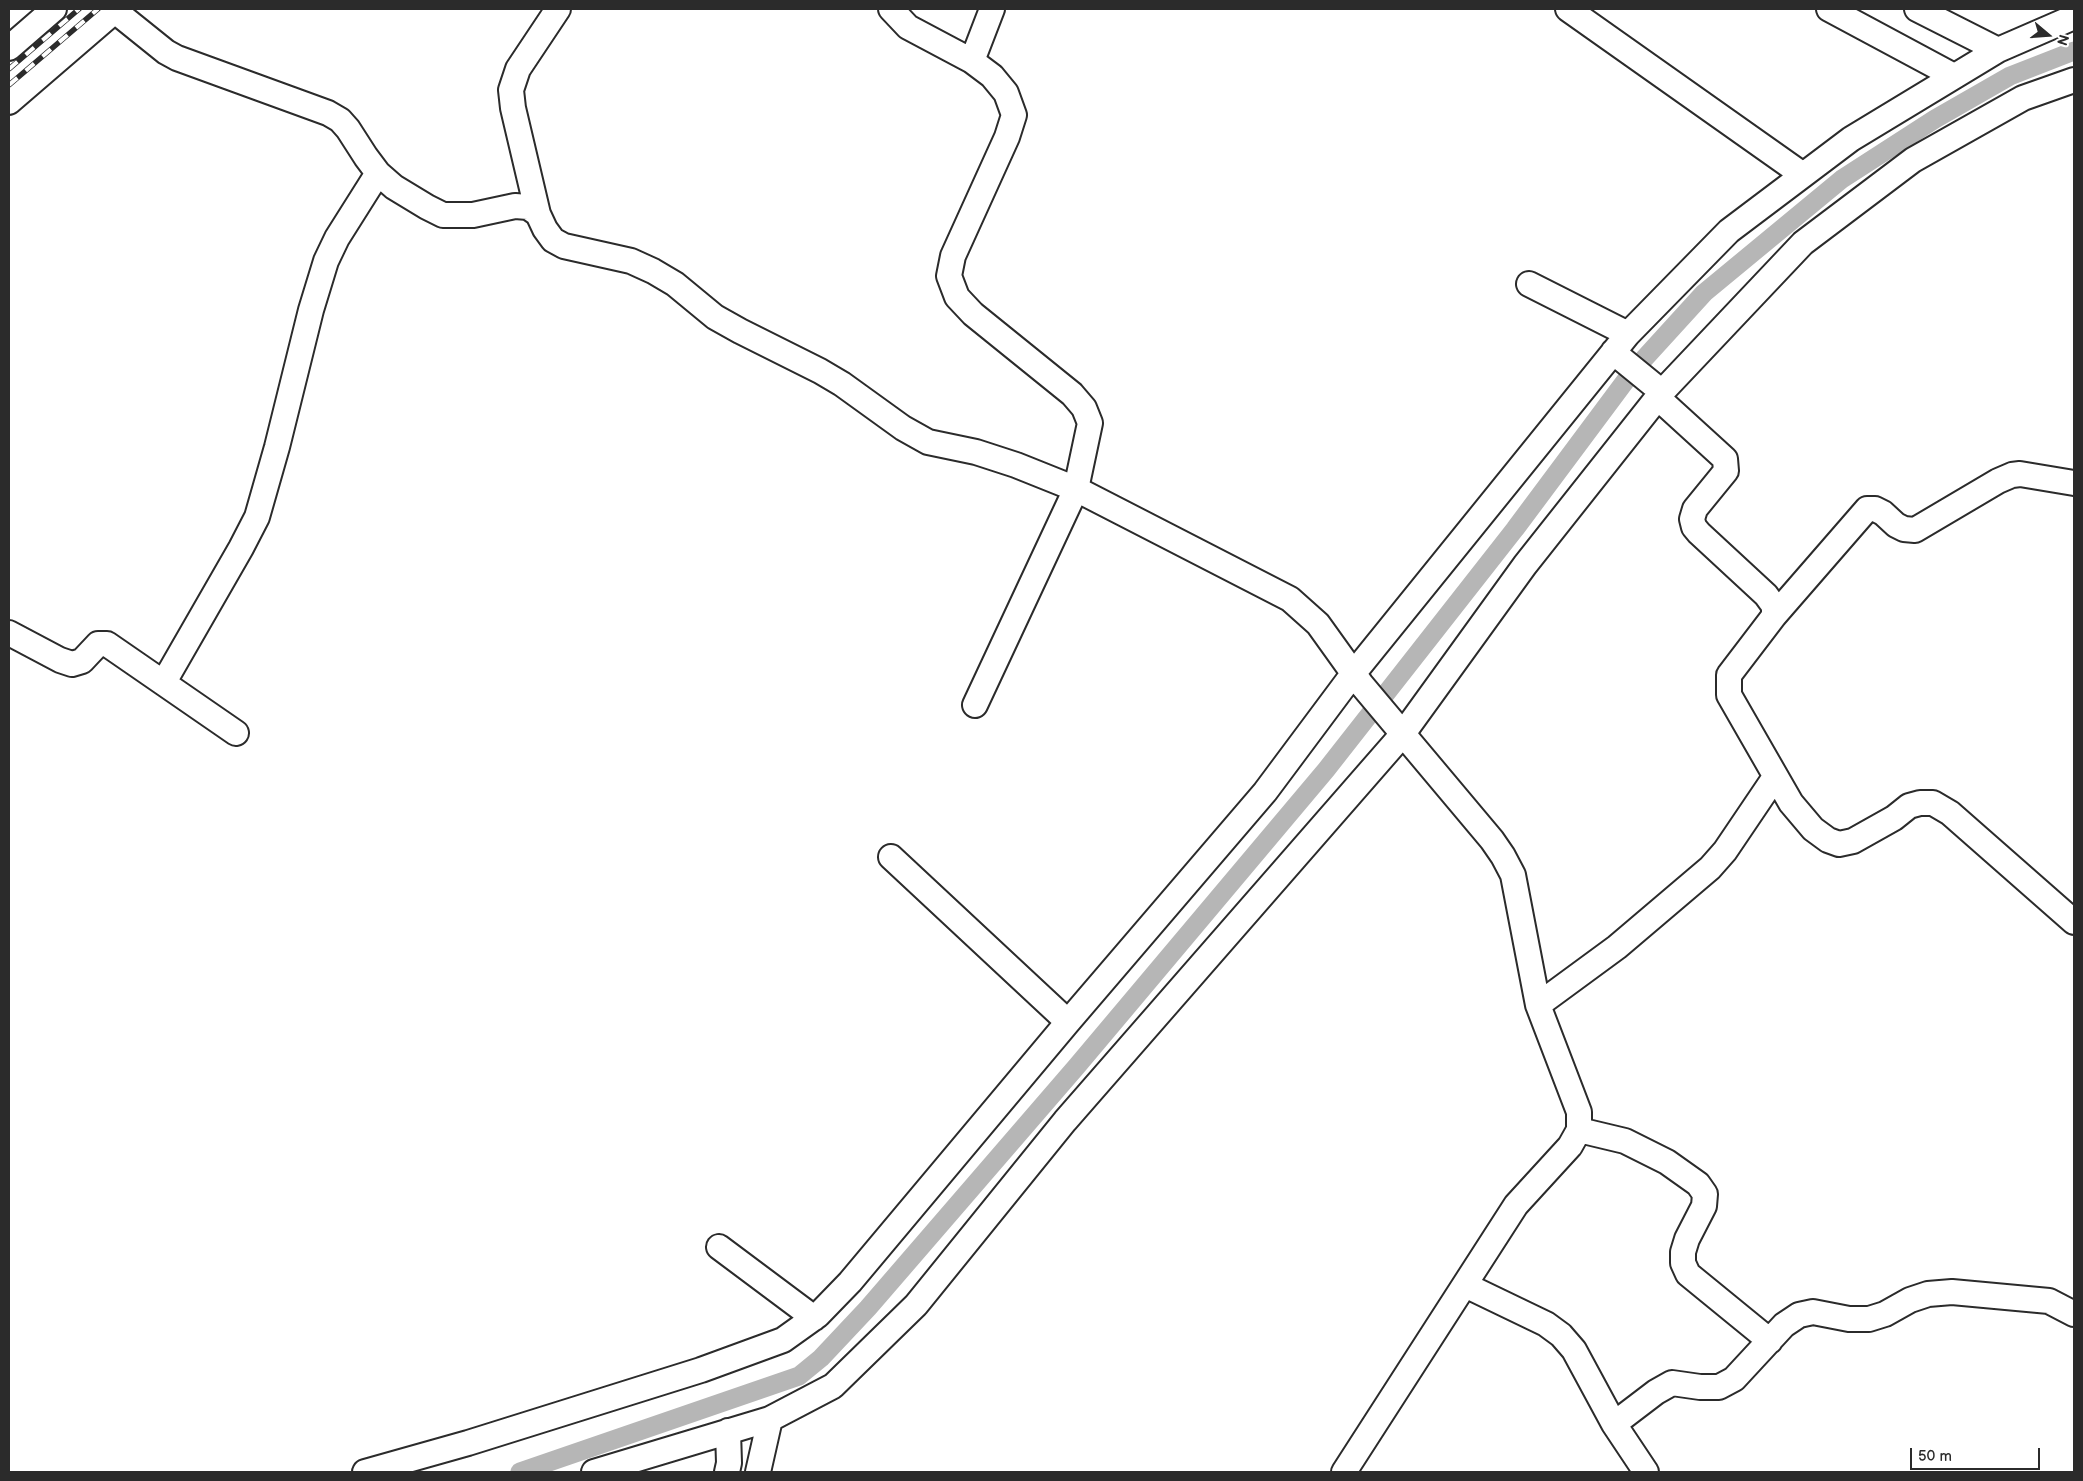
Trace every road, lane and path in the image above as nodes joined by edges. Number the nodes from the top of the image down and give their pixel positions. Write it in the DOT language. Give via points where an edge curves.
graph roads {
  1 [pos="54,9"];
  2 [pos="558,9"];
  3 [pos="891,9"];
  4 [pos="992,9"];
  5 [pos="1568,9"];
  6 [pos="1828,9"];
  7 [pos="1917,9"];
  8 [pos="116,10"];
  9 [pos="2064,16"];
  10 [pos="9,48"];
  11 [pos="1998,50"];
  12 [pos="972,61"];
  13 [pos="1954,76"];
  14 [pos="2074,80"];
  15 [pos="9,102"];
  16 [pos="378,173"];
  17 [pos="1804,175"];
  18 [pos="538,214"];
  19 [pos="1528,284"];
  20 [pos="1620,348"];
  21 [pos="1656,390"];
  22 [pos="2074,483"];
  23 [pos="1076,490"];
  24 [pos="1774,616"];
  25 [pos="9,633"];
  26 [pos="1357,679"];
  27 [pos="164,682"];
  28 [pos="975,705"];
  29 [pos="1397,729"];
  30 [pos="236,733"];
  31 [pos="1775,777"];
  32 [pos="891,857"];
  33 [pos="2074,922"];
  34 [pos="1538,1005"];
  35 [pos="1068,1022"];
  36 [pos="1579,1130"];
  37 [pos="719,1247"];
  38 [pos="1465,1285"];
  39 [pos="2074,1314"];
  40 [pos="814,1318"];
  41 [pos="1770,1341"];
  42 [pos="770,1419"];
  43 [pos="1614,1424"];
  44 [pos="728,1431"];
  45 [pos="365,1472"];
  46 [pos="594,1472"];
  47 [pos="727,1472"];
  48 [pos="758,1472"];
  49 [pos="1344,1472"];
  50 [pos="1646,1472"];
  1 -- 10 [label="street"];
  2 -- 18 [label="street" via="518,69 511,90"];
  3 -- 12 [label="street" via="908,27"];
  4 -- 12 [label="street"];
  5 -- 17 [label="street"];
  6 -- 13 [label="street"];
  7 -- 11 [label="street"];
  8 -- 15 [label="street"];
  8 -- 16 [label="street" via="177,58 340,120"];
  9 -- 11 [label="street"];
  11 -- 13 [label="street"];
  12 -- 23 [label="street" via="992,76 1006,93 1014,115 952,256 949,276 957,297 973,314 1072,394 1084,408 1090,424"];
  13 -- 17 [label="street" via="1851,139"];
  14 -- 21 [label="street" via="2024,98 1913,160 1803,243"];
  16 -- 18 [label="street" via="394,187 443,215 473,215 515,206 528,207"];
  16 -- 27 [label="street" via="326,262 257,517"];
  17 -- 20 [label="street" via="1729,231"];
  18 -- 23 [label="street" via="553,240 564,246 631,261 653,271 675,284 715,317 820,371 928,442 984,454"];
  19 -- 20 [label="street"];
  20 -- 21 [label="street"];
  20 -- 26 [label="street"];
  21 -- 24 [label="street" via="1725,459 1726,471 1695,509 1694,527 1766,595 1774,606"];
  21 -- 29 [label="street"];
  22 -- 24 [label="street" via="2012,475 1915,530 1904,529 1875,509 1867,509"];
  23 -- 26 [label="street" via="1290,599 1318,624"];
  23 -- 28 [label="street"];
  24 -- 31 [label="street" via="1729,675 1729,695"];
  25 -- 27 [label="street" via="72,664 82,661 98,644 107,644"];
  26 -- 29 [label="street"];
  26 -- 35 [label="street"];
  27 -- 30 [label="street"];
  29 -- 34 [label="street" via="1492,840 1513,875"];
  29 -- 42 [label="street" via="1064,1121 916,1305 833,1386"];
  31 -- 33 [label="street" via="1813,830 1839,844 1853,841 1909,806 1933,803 1950,813"];
  31 -- 34 [label="street" via="1710,868 1617,947"];
  32 -- 35 [label="street"];
  34 -- 36 [label="street" via="1579,1112"];
  35 -- 40 [label="street" via="850,1282"];
  36 -- 38 [label="street" via="1570,1146 1516,1205"];
  36 -- 41 [label="street" via="1634,1145 1667,1162 1698,1184 1705,1194 1704,1206 1683,1252 1688,1274"];
  37 -- 40 [label="street"];
  38 -- 43 [label="street" via="1546,1324 1560,1335 1574,1350"];
  38 -- 49 [label="street"];
  39 -- 41 [label="street" via="2049,1302 2028,1298 1952,1292 1928,1294 1869,1319 1813,1312 1798,1315"];
  40 -- 45 [label="street" via="783,1340 700,1370"];
  41 -- 43 [label="street" via="1734,1379 1719,1387 1672,1383"];
  42 -- 44 [label="street"];
  42 -- 48 [label="street"];
  43 -- 50 [label="street"];
  44 -- 46 [label="street"];
  44 -- 47 [label="street"];
}
